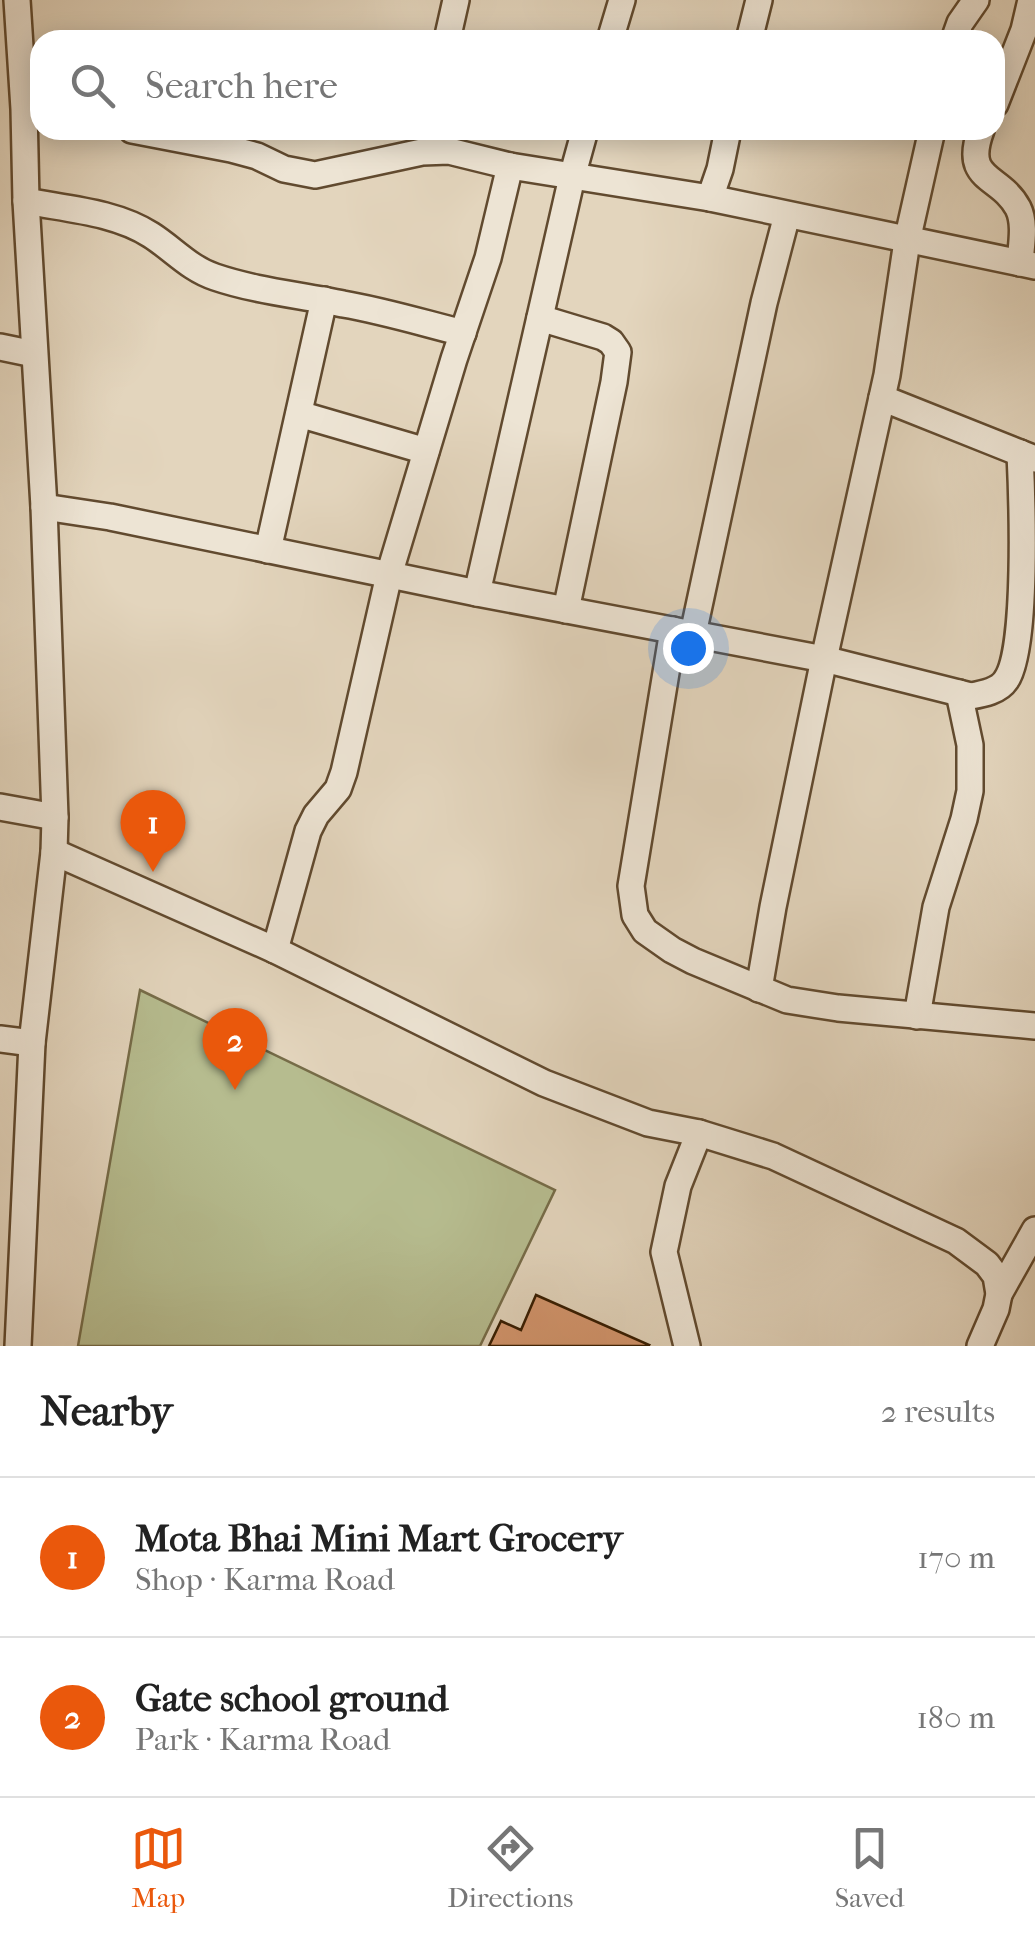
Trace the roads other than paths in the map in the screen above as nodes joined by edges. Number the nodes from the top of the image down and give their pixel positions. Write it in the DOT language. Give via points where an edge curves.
graph roads {
  1 [pos="17,0"];
  2 [pos="456,0"];
  3 [pos="622,0"];
  4 [pos="759,0"];
  5 [pos="976,0"];
  6 [pos="1031,0"];
  7 [pos="450,30"];
  8 [pos="613,30"];
  9 [pos="752,30"];
  10 [pos="958,30"];
  11 [pos="1005,78"];
  12 [pos="30,95"];
  13 [pos="30,140"];
  14 [pos="184,140"];
  15 [pos="582,140"];
  16 [pos="726,140"];
  17 [pos="930,140"];
  18 [pos="978,140"];
  19 [pos="424,141"];
  20 [pos="510,166"];
  21 [pos="572,178"];
  22 [pos="710,198"];
  23 [pos="26,201"];
  24 [pos="786,215"];
  25 [pos="908,241"];
  26 [pos="1028,265"];
  27 [pos="324,300"];
  28 [pos="540,318"];
  29 [pos="463,333"];
  30 [pos="0,346"];
  31 [pos="34,354"];
  32 [pos="882,398"];
  33 [pos="299,414"];
  34 [pos="426,451"];
  35 [pos="1027,456"];
  36 [pos="44,507"];
  37 [pos="268,550"];
  38 [pos="389,575"];
  39 [pos="478,594"];
  40 [pos="566,610"];
  41 [pos="683,632"];
  42 [pos="824,659"];
  43 [pos="959,693"];
  44 [pos="0,807"];
  45 [pos="56,817"];
  46 [pos="54,852"];
  47 [pos="275,950"];
  48 [pos="759,989"];
  49 [pos="917,1016"];
  50 [pos="1035,1026"];
  51 [pos="0,1039"];
  52 [pos="32,1043"];
  53 [pos="699,1133"];
  54 [pos="1035,1230"];
  55 [pos="999,1294"];
  56 [pos="18,1346"];
  57 [pos="686,1346"];
  58 [pos="980,1346"];
  1 -- 12 [label="street"];
  2 -- 7 [label="street"];
  3 -- 8 [label="street"];
  4 -- 9 [label="street"];
  5 -- 10 [label="street"];
  6 -- 11 [label="street"];
  13 -- 23 [label="street"];
  14 -- 19 [label="street" via="315,175"];
  15 -- 21 [label="street"];
  16 -- 22 [label="street"];
  17 -- 25 [label="street"];
  18 -- 26 [label="street" via="976,163 1019,210"];
  19 -- 20 [label="street"];
  20 -- 21 [label="street"];
  20 -- 29 [label="street"];
  21 -- 22 [label="street"];
  21 -- 28 [label="street"];
  22 -- 24 [label="street"];
  23 -- 27 [label="street" via="127,223 212,276"];
  23 -- 31 [label="street"];
  24 -- 25 [label="street"];
  24 -- 41 [label="street"];
  25 -- 26 [label="street"];
  25 -- 32 [label="street"];
  27 -- 29 [label="street"];
  27 -- 33 [label="street"];
  28 -- 39 [label="street"];
  28 -- 40 [label="street" via="602,337 618,352"];
  29 -- 34 [label="street"];
  30 -- 31 [label="street"];
  31 -- 36 [label="street"];
  32 -- 35 [label="street"];
  32 -- 42 [label="street"];
  33 -- 34 [label="street"];
  33 -- 37 [label="street"];
  34 -- 38 [label="street"];
  35 -- 43 [label="street" via="1012,664 1005,682 985,694"];
  36 -- 37 [label="street"];
  36 -- 45 [label="street"];
  37 -- 38 [label="street"];
  38 -- 39 [label="street"];
  38 -- 47 [label="street" via="344,772 308,831"];
  39 -- 40 [label="street"];
  40 -- 41 [label="street"];
  41 -- 42 [label="street"];
  41 -- 48 [label="street" via="633,869 635,915 672,950"];
  42 -- 43 [label="street"];
  42 -- 48 [label="street"];
  43 -- 49 [label="street" via="970,745 970,791 936,907"];
  44 -- 45 [label="street"];
  45 -- 46 [label="street"];
  46 -- 47 [label="street"];
  46 -- 52 [label="street"];
  47 -- 53 [label="street" via="544,1083 648,1123"];
  48 -- 49 [label="street" via="787,1000"];
  49 -- 50 [label="street"];
  51 -- 52 [label="street"];
  52 -- 56 [label="street"];
  53 -- 55 [label="street" via="773,1156 956,1241 987,1264"];
  53 -- 57 [label="street" via="678,1186 664,1252"];
  54 -- 55 [label="street"];
  55 -- 58 [label="street"];
}
